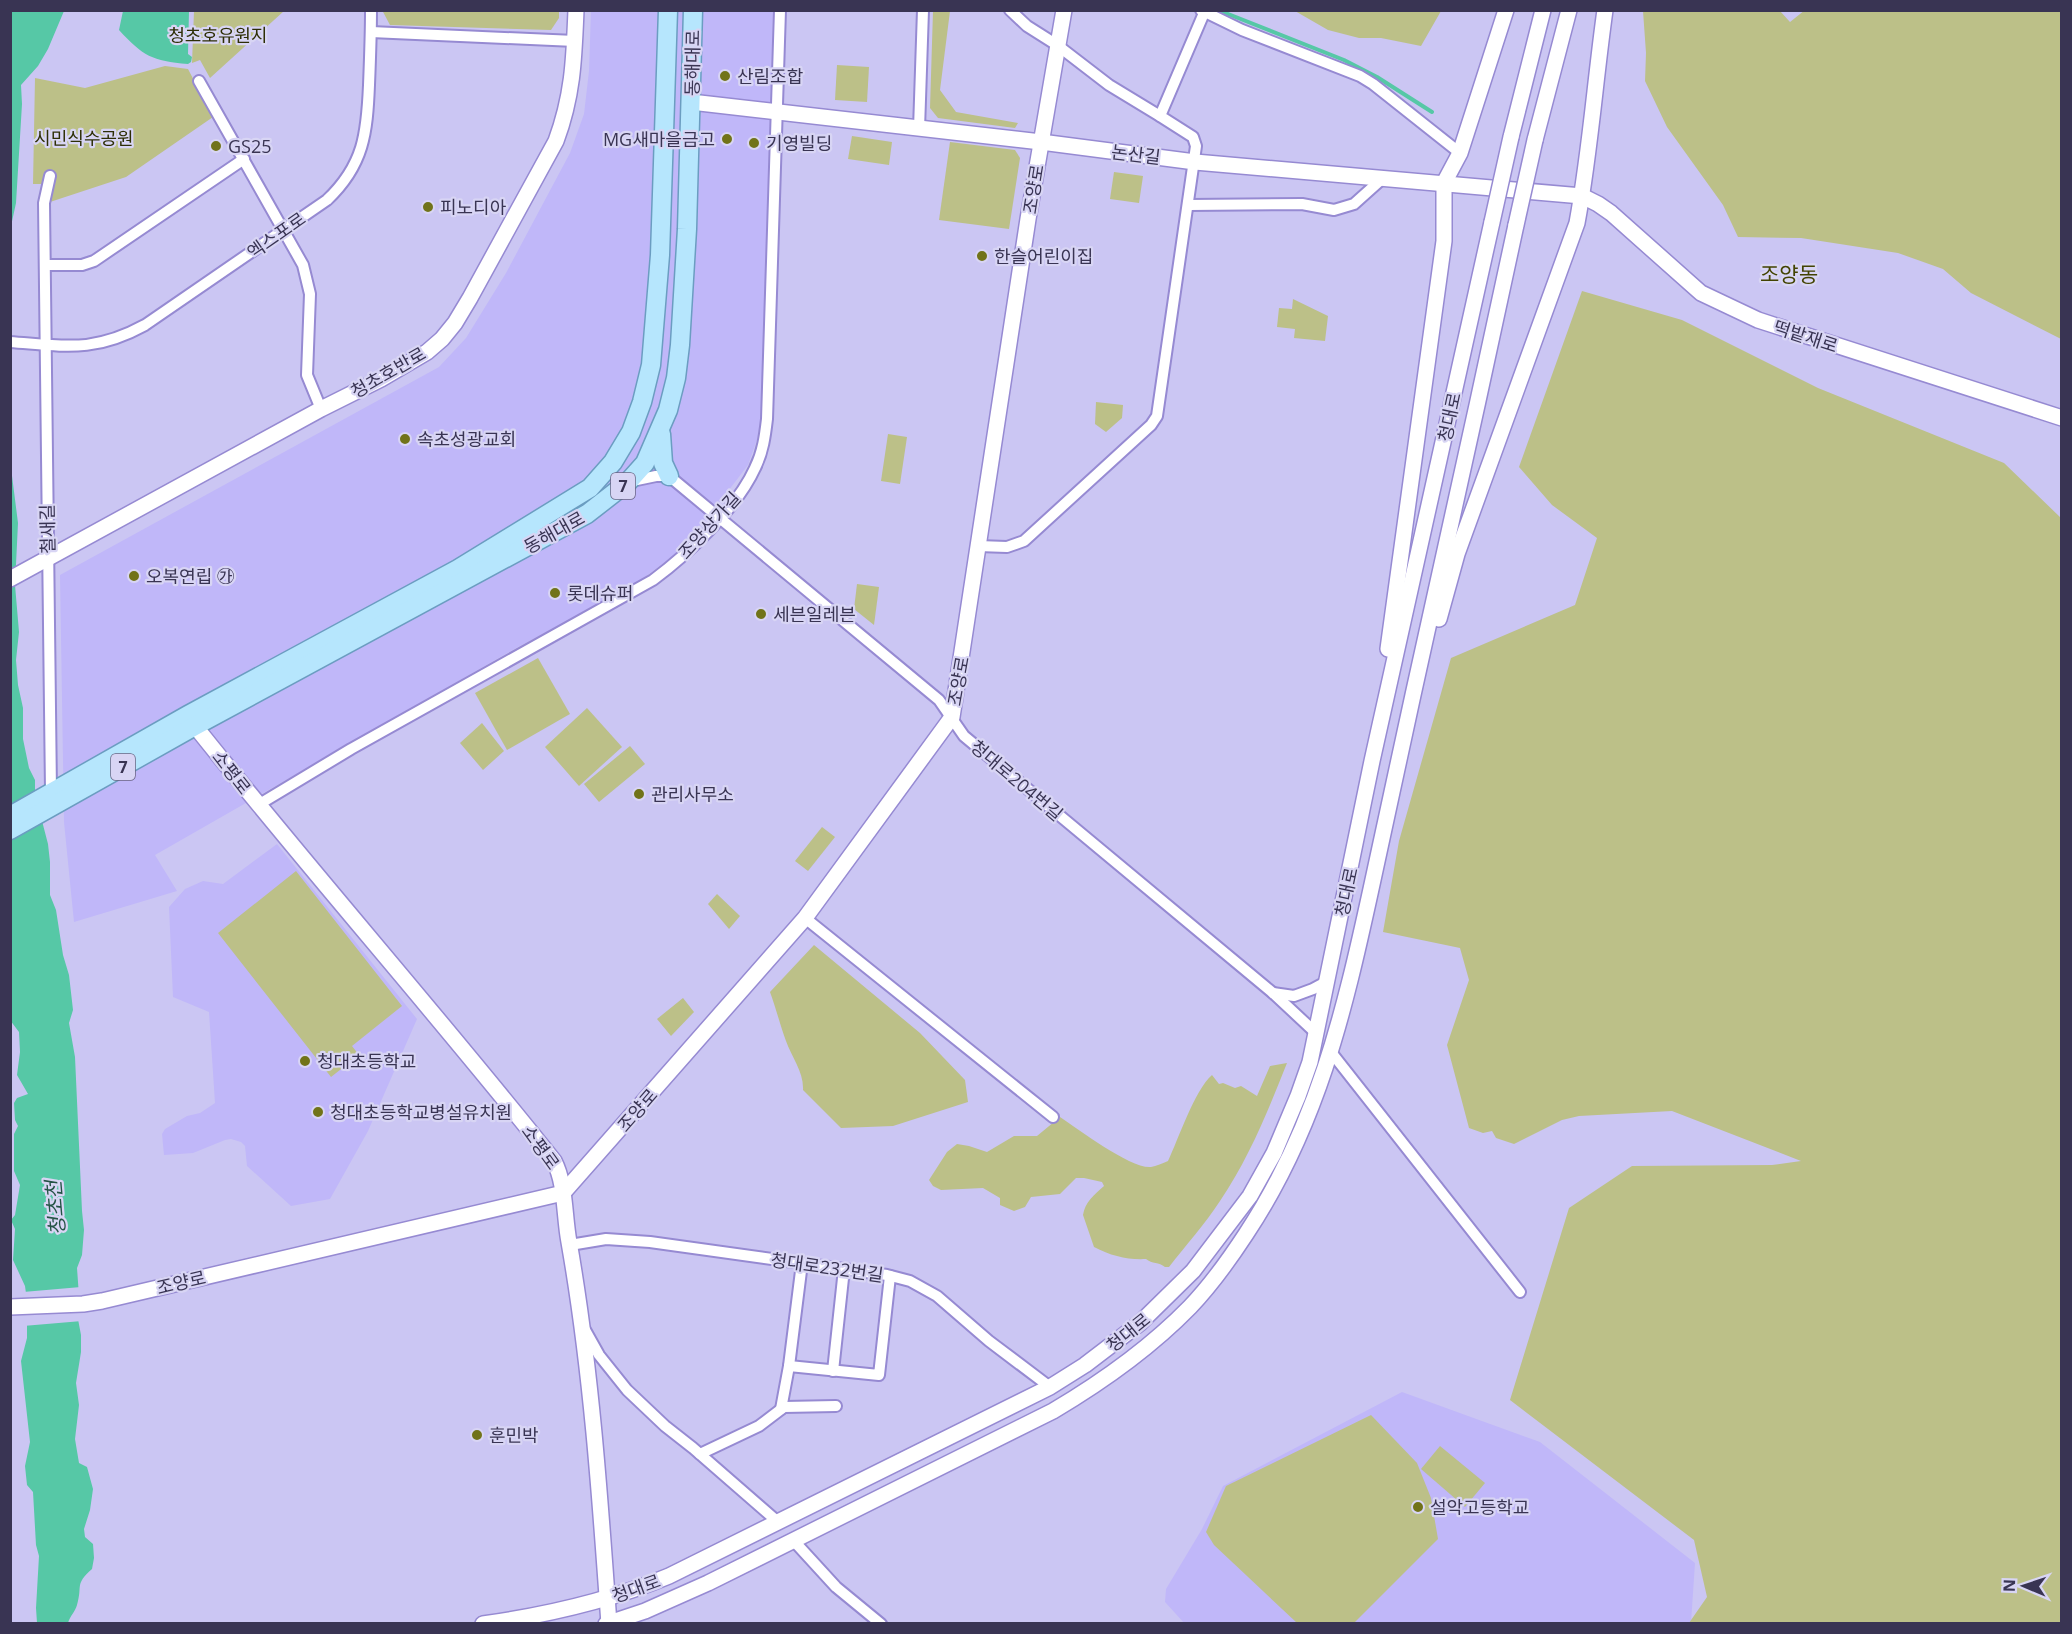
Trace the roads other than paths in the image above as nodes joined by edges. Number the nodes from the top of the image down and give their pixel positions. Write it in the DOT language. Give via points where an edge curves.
graph roads {
  1 [pos="371,10"];
  2 [pos="576,10"];
  3 [pos="668,10"];
  4 [pos="693,10"];
  5 [pos="780,10"];
  6 [pos="923,10"];
  7 [pos="1010,10"];
  8 [pos="1064,10"];
  9 [pos="1506,10"];
  10 [pos="1543,10"];
  11 [pos="1569,10"];
  12 [pos="1605,10"];
  13 [pos="1202,12"];
  14 [pos="371,32"];
  15 [pos="575,41"];
  16 [pos="1057,45"];
  17 [pos="199,81"];
  18 [pos="691,102"];
  19 [pos="777,112"];
  20 [pos="1160,116"];
  21 [pos="919,129"];
  22 [pos="1041,142"];
  23 [pos="1460,153"];
  24 [pos="244,159"];
  25 [pos="1195,162"];
  26 [pos="50,176"];
  27 [pos="1383,178"];
  28 [pos="1444,183"];
  29 [pos="1582,196"];
  30 [pos="1189,205"];
  31 [pos="284,230"];
  32 [pos="45,266"];
  33 [pos="10,342"];
  34 [pos="45,345"];
  35 [pos="321,409"];
  36 [pos="2061,418"];
  37 [pos="661,427"];
  38 [pos="669,476"];
  39 [pos="628,482"];
  40 [pos="720,518"];
  41 [pos="978,546"];
  42 [pos="48,560"];
  43 [pos="10,579"];
  44 [pos="952,717"];
  45 [pos="192,721"];
  46 [pos="1372,761"];
  47 [pos="1398,763"];
  48 [pos="50,798"];
  49 [pos="258,805"];
  50 [pos="10,816"];
  51 [pos="10,830"];
  52 [pos="805,918"];
  53 [pos="1328,981"];
  54 [pos="1273,993"];
  55 [pos="1316,1033"];
  56 [pos="1330,1052"];
  57 [pos="1053,1117"];
  58 [pos="563,1193"];
  59 [pos="1215,1244"];
  60 [pos="570,1245"];
  61 [pos="1230,1257"];
  62 [pos="802,1263"];
  63 [pos="844,1269"];
  64 [pos="890,1276"];
  65 [pos="1520,1292"];
  66 [pos="10,1307"];
  67 [pos="584,1327"];
  68 [pos="789,1366"];
  69 [pos="833,1371"];
  70 [pos="1050,1387"];
  71 [pos="836,1406"];
  72 [pos="781,1409"];
  73 [pos="700,1454"];
  74 [pos="778,1522"];
  75 [pos="793,1540"];
  76 [pos="608,1599"];
  77 [pos="483,1623"];
  78 [pos="608,1623"];
  79 [pos="881,1623"];
  1 -- 14 [label="street, 엑스포로"];
  2 -- 15 [label="street, 청초호반로"];
  3 -- 45 [label="main road, 동해대로 / 7" via="660,255 651,365 631,432 613,462 590,488 458,569"];
  4 -- 18 [label="main road, 동해대로 / 7"];
  5 -- 19 [label="street, 조양상가길"];
  6 -- 21 [label="street"];
  7 -- 16 [label="street"];
  8 -- 16 [label="street, 조양로"];
  9 -- 23 [label="street"];
  10 -- 46 [label="street, 청대로, bridge" via="1511,137"];
  11 -- 47 [label="street, 청대로, bridge" via="1535,140"];
  12 -- 29 [label="street"];
  13 -- 20 [label="street"];
  13 -- 23 [label="street" via="1360,76"];
  14 -- 15 [label="street"];
  14 -- 31 [label="street, 엑스포로" via="367,127 358,158 327,200"];
  15 -- 35 [label="street, 청초호반로" via="570,94 556,141 455,323 427,352"];
  16 -- 20 [label="street" via="1122,94"];
  16 -- 22 [label="street, 조양로"];
  17 -- 24 [label="street"];
  18 -- 19 [label="street, 논산길"];
  18 -- 37 [label="main road, 동해대로 / 7" via="681,345"];
  19 -- 21 [label="street, 논산길"];
  19 -- 40 [label="street, 조양상가길" via="765,436 750,479"];
  20 -- 25 [label="street" via="1193,137"];
  21 -- 22 [label="street, 논산길"];
  22 -- 25 [label="street, 논산길"];
  22 -- 41 [label="street, 조양로"];
  23 -- 28 [label="street"];
  24 -- 31 [label="street"];
  24 -- 32 [label="street" via="94,261"];
  25 -- 27 [label="street, 논산길"];
  25 -- 30 [label="street"];
  26 -- 32 [label="street, 철새길" via="44,203"];
  27 -- 28 [label="street, 논산길"];
  27 -- 30 [label="street" via="1354,204 1334,210 1302,204"];
  28 -- 29 [label="street, 논산길"];
  28 -- 46 [label="street" via="1444,241"];
  29 -- 36 [label="street, 떡밭재로" via="1611,213 1701,293 1758,320"];
  29 -- 47 [label="street" via="1577,223 1456,558"];
  30 -- 41 [label="street" via="1155,421 1024,541 1007,547"];
  31 -- 34 [label="street, 엑스포로" via="131,333 93,345"];
  31 -- 35 [label="street" via="308,280 307,375"];
  32 -- 34 [label="street, 철새길"];
  33 -- 34 [label="street, 엑스포로"];
  34 -- 42 [label="street, 철새길"];
  35 -- 42 [label="street, 청초호반로"];
  37 -- 38 [label="main road" via="663,463"];
  37 -- 39 [label="main road, 동해대로 / 7" via="645,463"];
  38 -- 39 [label="street"];
  38 -- 40 [label="street, 청대로204번길"];
  39 -- 45 [label="main road, 동해대로 / 7" via="571,523"];
  40 -- 44 [label="street, 청대로204번길" via="937,697"];
  40 -- 49 [label="street, 조양상가길" via="674,564 644,586"];
  41 -- 44 [label="street, 조양로"];
  42 -- 43 [label="street, 청초호반로"];
  42 -- 48 [label="street, 철새길"];
  44 -- 52 [label="street, 조양로"];
  44 -- 54 [label="street, 청대로204번길" via="964,736"];
  45 -- 48 [label="main road, 동해대로 / 7"];
  45 -- 49 [label="street, 소평로"];
  46 -- 53 [label="street, 청대로"];
  47 -- 56 [label="street, 청대로" via="1353,972"];
  48 -- 50 [label="main road, 7"];
  48 -- 51 [label="main road, 7"];
  49 -- 58 [label="street, 소평로" via="554,1161"];
  52 -- 57 [label="street"];
  52 -- 58 [label="street, 조양로"];
  53 -- 54 [label="street" via="1294,996"];
  53 -- 55 [label="street, 청대로"];
  54 -- 55 [label="street, 청대로204번길"];
  55 -- 56 [label="street"];
  55 -- 59 [label="street, 청대로" via="1310,1062 1274,1153 1250,1196"];
  56 -- 61 [label="street, 청대로" via="1287,1164"];
  56 -- 65 [label="street"];
  58 -- 60 [label="street, 소평로"];
  58 -- 66 [label="street, 조양로" via="102,1301"];
  59 -- 61 [label="street"];
  59 -- 70 [label="street, 청대로" via="1140,1323"];
  60 -- 62 [label="street, 청대로232번길" via="606,1239 650,1242"];
  60 -- 67 [label="street, 소평로"];
  61 -- 75 [label="street, 청대로" via="1215,1279 1161,1335 1072,1400"];
  62 -- 63 [label="street, 청대로232번길"];
  62 -- 68 [label="street"];
  63 -- 64 [label="street, 청대로232번길"];
  63 -- 69 [label="street"];
  64 -- 69 [label="street" via="879,1375"];
  64 -- 70 [label="street, 청대로232번길" via="910,1281 937,1296"];
  67 -- 73 [label="street" via="627,1390"];
  67 -- 76 [label="street, 소평로"];
  68 -- 69 [label="street"];
  68 -- 72 [label="street"];
  70 -- 74 [label="street, 청대로"];
  71 -- 72 [label="street"];
  72 -- 73 [label="street" via="759,1426"];
  73 -- 74 [label="street"];
  74 -- 75 [label="street"];
  74 -- 76 [label="street, 청대로" via="683,1570"];
  75 -- 78 [label="street, 청대로" via="678,1597"];
  75 -- 79 [label="street" via="836,1587"];
  76 -- 77 [label="street, 청대로"];
  76 -- 78 [label="street, 소평로"];
}
